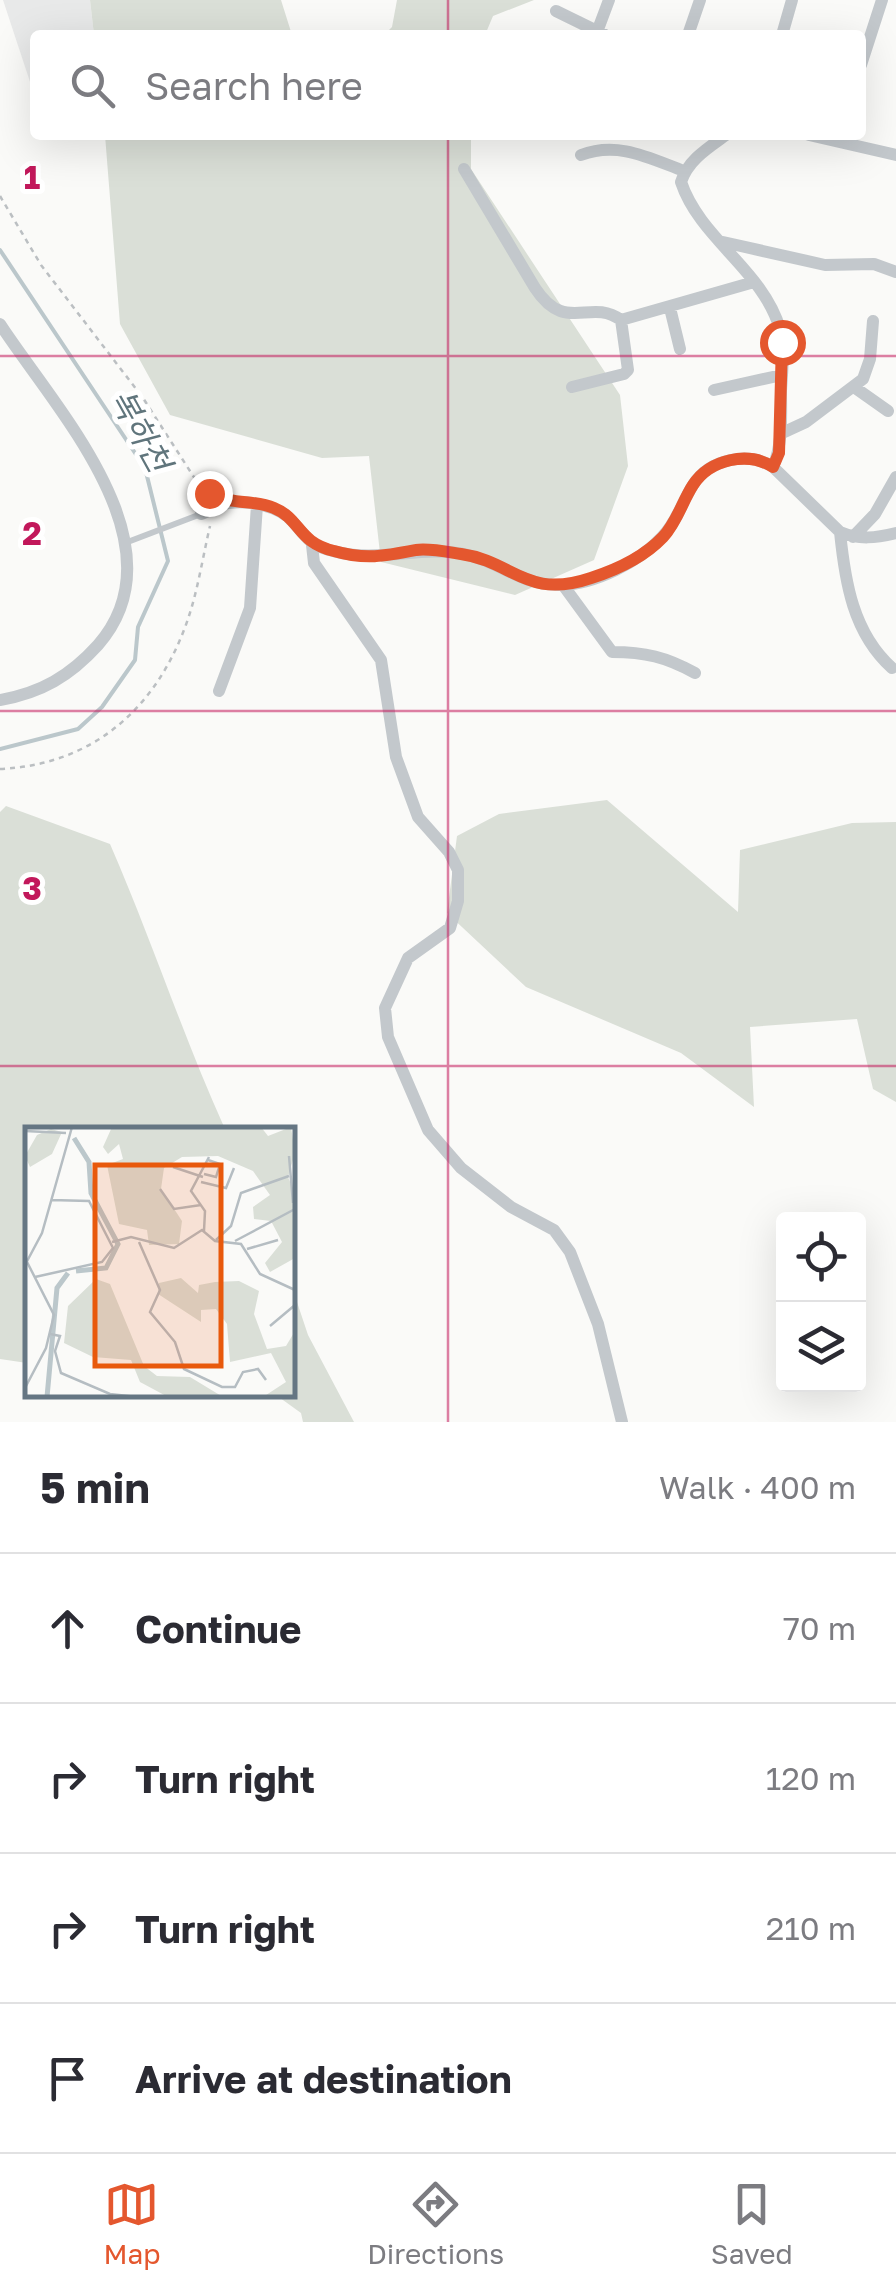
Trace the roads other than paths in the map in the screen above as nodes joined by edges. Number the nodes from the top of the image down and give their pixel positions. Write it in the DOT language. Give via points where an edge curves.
graph roads {
  1 [pos="609,0"];
  2 [pos="700,0"];
  3 [pos="792,0"];
  4 [pos="882,0"];
  5 [pos="556,11"];
  6 [pos="573,21"];
  7 [pos="567,30"];
  8 [pos="594,30"];
  9 [pos="602,30"];
  10 [pos="690,30"];
  11 [pos="783,30"];
  12 [pos="866,50"];
  13 [pos="720,140"];
  14 [pos="830,140"];
  15 [pos="581,155"];
  16 [pos="896,155"];
  17 [pos="464,169"];
  18 [pos="684,171"];
  19 [pos="720,242"];
  20 [pos="896,272"];
  21 [pos="754,282"];
  22 [pos="670,308"];
  23 [pos="621,320"];
  24 [pos="873,322"];
  25 [pos="0,324"];
  26 [pos="680,349"];
  27 [pos="782,375"];
  28 [pos="572,386"];
  29 [pos="854,386"];
  30 [pos="714,390"];
  31 [pos="888,411"];
  32 [pos="780,434"];
  33 [pos="773,467"];
  34 [pos="896,477"];
  35 [pos="258,506"];
  36 [pos="205,513"];
  37 [pos="896,532"];
  38 [pos="846,535"];
  39 [pos="131,541"];
  40 [pos="312,545"];
  41 [pos="564,585"];
  42 [pos="892,668"];
  43 [pos="695,672"];
  44 [pos="219,691"];
  45 [pos="0,700"];
  46 [pos="622,1422"];
  1 -- 9 [label="street"];
  2 -- 10 [label="street"];
  3 -- 11 [label="street"];
  4 -- 12 [label="street"];
  5 -- 6 [label="street"];
  6 -- 7 [label="street"];
  6 -- 8 [label="street"];
  13 -- 18 [label="street"];
  14 -- 16 [label="street"];
  15 -- 18 [label="street" via="624,150"];
  17 -- 23 [label="street" via="546,306"];
  18 -- 19 [label="street" via="686,197"];
  19 -- 20 [label="street" via="825,265 874,264"];
  19 -- 21 [label="street"];
  21 -- 22 [label="street"];
  21 -- 27 [label="street" via="779,326"];
  22 -- 23 [label="street"];
  22 -- 26 [label="street"];
  23 -- 28 [label="street" via="624,374"];
  24 -- 29 [label="street" via="870,359"];
  25 -- 39 [label="street" via="80,438"];
  27 -- 30 [label="street"];
  27 -- 32 [label="street"];
  29 -- 31 [label="street"];
  29 -- 32 [label="street"];
  32 -- 33 [label="street"];
  33 -- 38 [label="street"];
  33 -- 41 [label="street" via="744,457 709,469 661,539 626,564"];
  34 -- 38 [label="street" via="875,514"];
  35 -- 36 [label="street" via="226,502"];
  35 -- 40 [label="street" via="291,518"];
  35 -- 44 [label="street" via="250,608"];
  36 -- 39 [label="lane"];
  37 -- 38 [label="street"];
  38 -- 42 [label="street" via="846,580 862,631"];
  39 -- 45 [label="street" via="126,589 103,638 50,686"];
  40 -- 41 [label="street" via="370,558 417,550 459,554 530,583"];
  40 -- 46 [label="street" via="314,563 381,660 401,772 418,816 458,870 450,928 408,958 384,1008 388,1037 428,1130 461,1168 554,1230 570,1252 598,1324"];
  41 -- 43 [label="street" via="612,652 666,657"];
}
